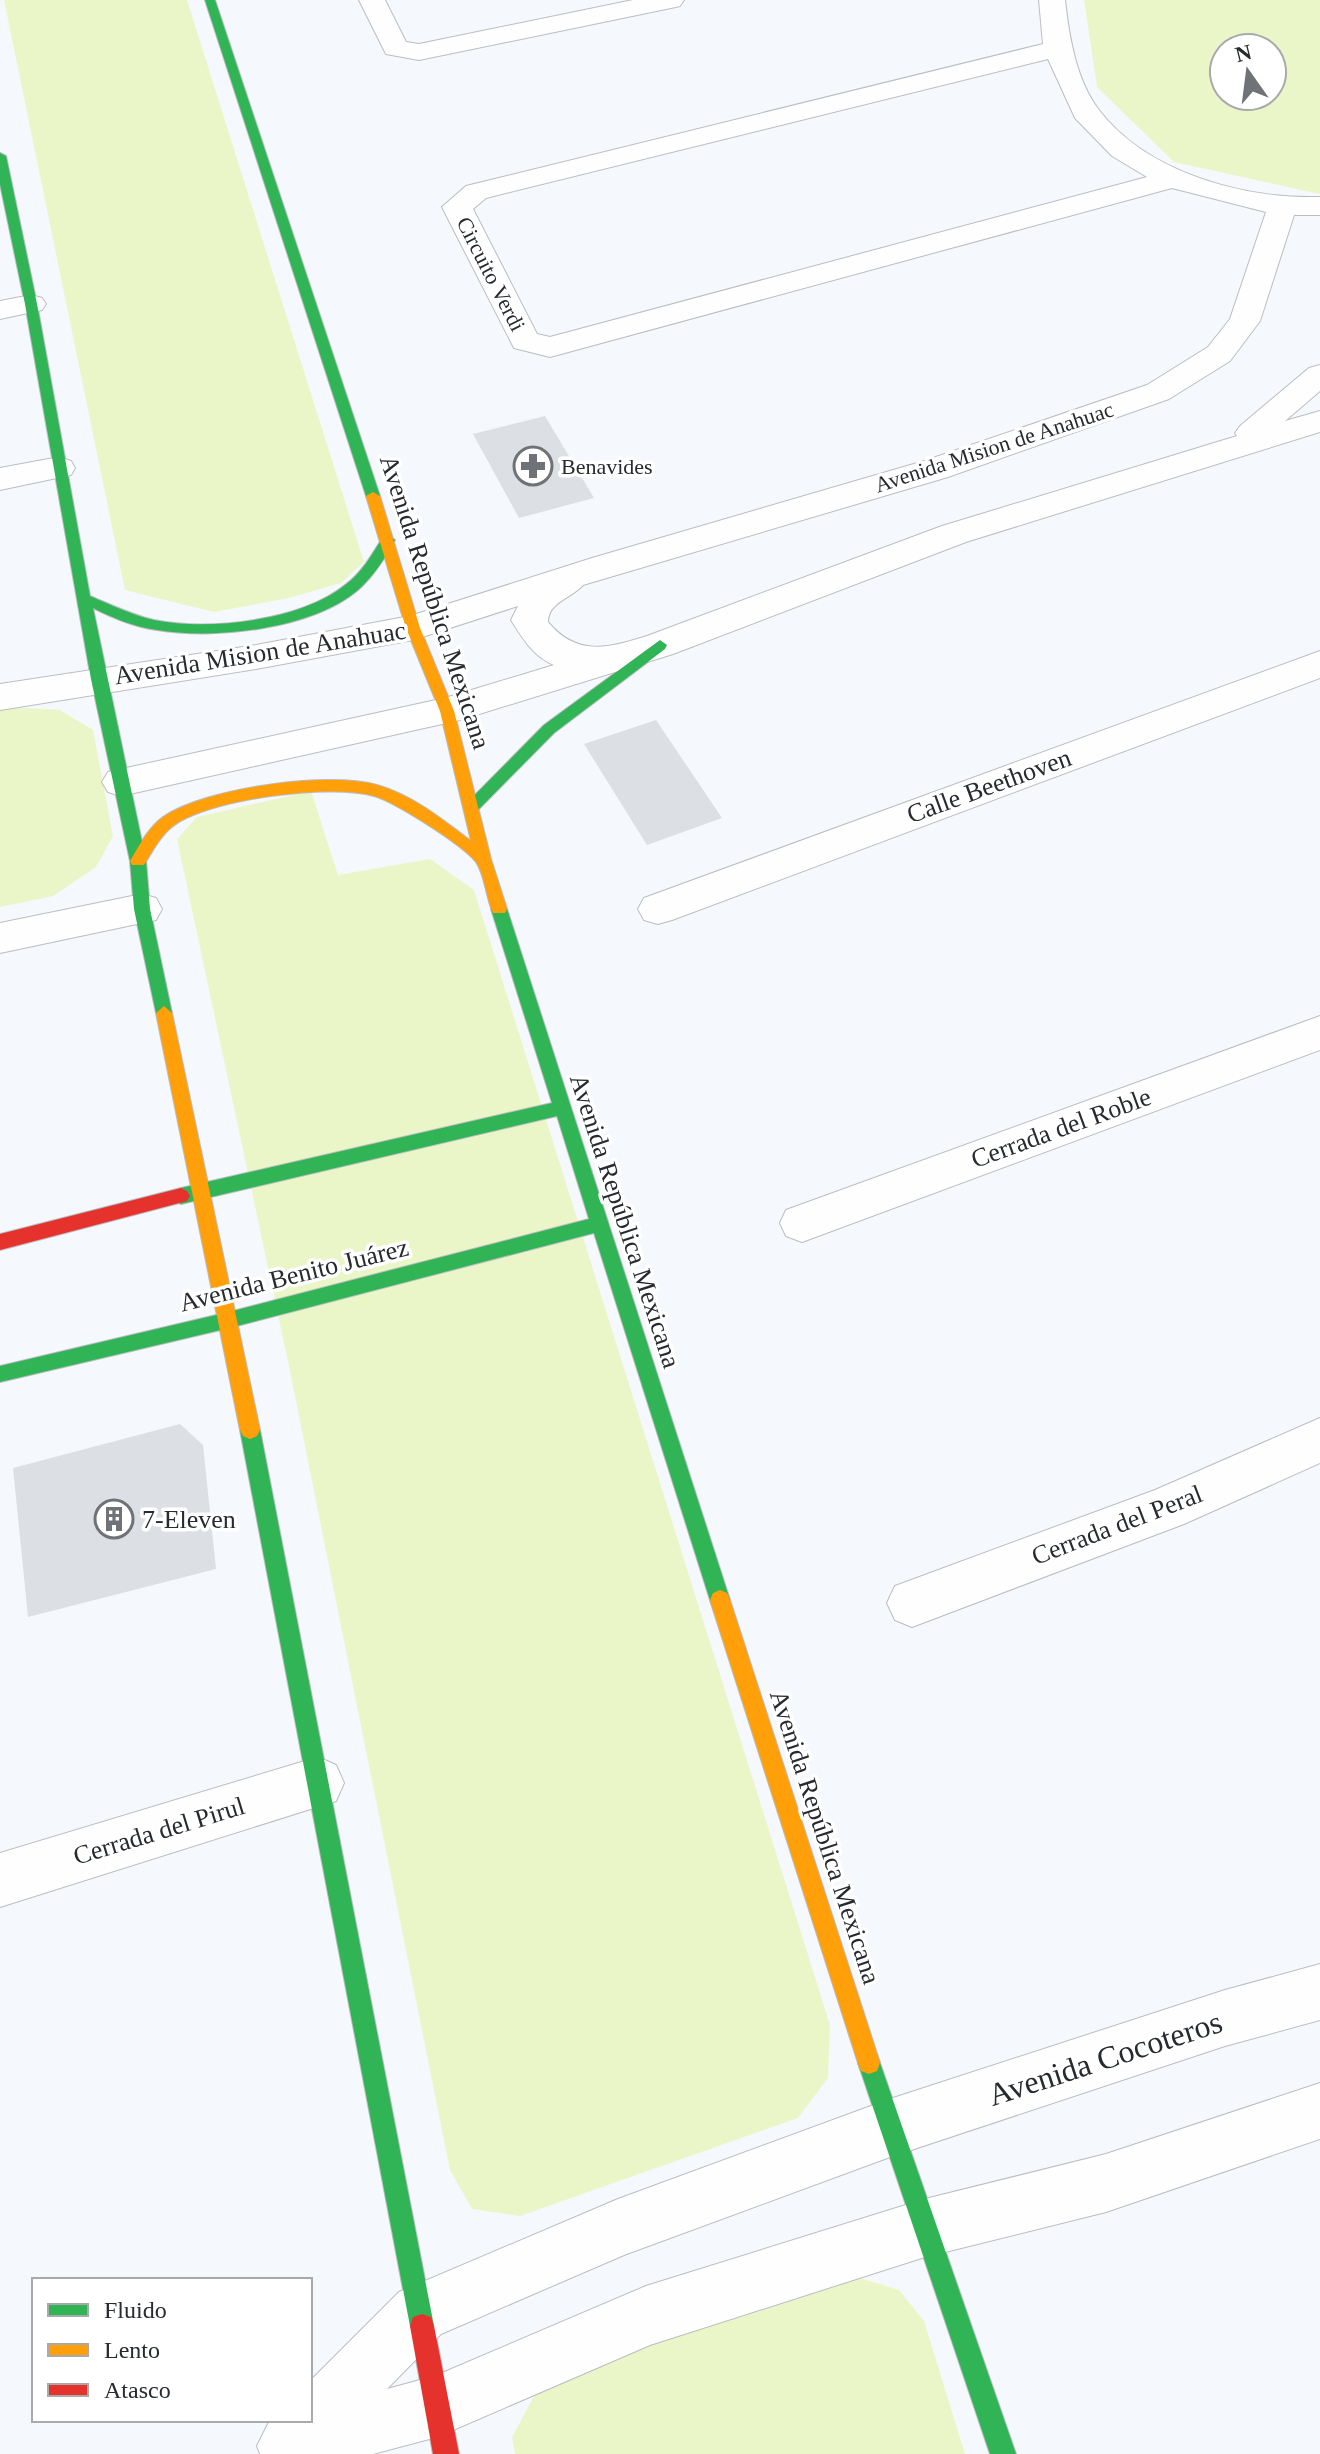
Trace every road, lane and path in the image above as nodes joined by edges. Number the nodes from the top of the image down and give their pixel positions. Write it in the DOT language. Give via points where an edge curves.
graph roads {
  1 [pos="210,0"];
  2 [pos="372,0"];
  3 [pos="671,0"];
  4 [pos="1052,0"];
  5 [pos="1057,49"];
  6 [pos="0,158"];
  7 [pos="1172,179"];
  8 [pos="1320,206"];
  9 [pos="1282,207"];
  10 [pos="31,304"];
  11 [pos="0,310"];
  12 [pos="1320,375"];
  13 [pos="1320,421"];
  14 [pos="1234,447"];
  15 [pos="59,468"];
  16 [pos="0,479"];
  17 [pos="388,540"];
  18 [pos="604,566"];
  19 [pos="85,599"];
  20 [pos="413,628"];
  21 [pos="660,645"];
  22 [pos="1320,664"];
  23 [pos="98,679"];
  24 [pos="0,697"];
  25 [pos="447,711"];
  26 [pos="121,782"];
  27 [pos="472,807"];
  28 [pos="483,859"];
  29 [pos="138,861"];
  30 [pos="142,909"];
  31 [pos="658,909"];
  32 [pos="0,938"];
  33 [pos="1320,1033"];
  34 [pos="561,1108"];
  35 [pos="202,1191"];
  36 [pos="802,1223"];
  37 [pos="600,1224"];
  38 [pos="0,1242"];
  39 [pos="229,1320"];
  40 [pos="0,1374"];
  41 [pos="1320,1440"];
  42 [pos="912,1603"];
  43 [pos="318,1783"];
  44 [pos="0,1880"];
  45 [pos="1320,1992"];
  46 [pos="1320,2111"];
  47 [pos="890,2128"];
  48 [pos="925,2228"];
  49 [pos="420,2313"];
  50 [pos="312,2416"];
  51 [pos="306,2422"];
  52 [pos="441,2430"];
  53 [pos="277,2450"];
  54 [pos="1003,2454"];
  1 -- 17 [label="main road, Avenida República Mexicana"];
  2 -- 3 [label="street" via="396,48 419,52"];
  4 -- 5 [label="street"];
  5 -- 7 [label="street" via="1085,112 1122,150"];
  5 -- 7 [label="street, Circuito Verdi" via="476,192 457,207 525,341 550,347"];
  6 -- 10 [label="main road"];
  7 -- 9 [label="street"];
  8 -- 9 [label="street"];
  9 -- 18 [label="street, Avenida Mision de Anahuac" via="1245,321 1219,354 1158,392 936,469"];
  10 -- 11 [label="street"];
  10 -- 15 [label="main road"];
  12 -- 14 [label="street, Avenida Mision de Anahuac"];
  13 -- 14 [label="street"];
  14 -- 21 [label="street, Avenida Mision de Anahuac" via="954,534"];
  15 -- 16 [label="street"];
  15 -- 19 [label="main road"];
  17 -- 19 [label="main road" via="371,568 345,593 295,613 250,623 163,627"];
  17 -- 20 [label="main road, Avenida República Mexicana"];
  18 -- 20 [label="street, Avenida Mision de Anahuac"];
  18 -- 21 [label="street, Avenida Mision de Anahuac" via="551,588 535,604 529,620 541,641 560,656 587,661"];
  19 -- 23 [label="main road"];
  20 -- 23 [label="street, Avenida Mision de Anahuac"];
  20 -- 25 [label="main road, Avenida República Mexicana"];
  21 -- 25 [label="street, Avenida Mision de Anahuac"];
  21 -- 27 [label="main road" via="549,729"];
  22 -- 31 [label="street, Calle Beethoven"];
  23 -- 24 [label="street, Avenida Mision de Anahuac"];
  23 -- 26 [label="main road"];
  25 -- 26 [label="street, Avenida Mision de Anahuac"];
  25 -- 27 [label="main road, Avenida República Mexicana"];
  26 -- 29 [label="main road"];
  27 -- 28 [label="main road, Avenida República Mexicana"];
  28 -- 29 [label="main road" via="411,807 373,788 341,783 190,811 158,830"];
  28 -- 34 [label="main road, Avenida República Mexicana"];
  29 -- 30 [label="main road"];
  30 -- 32 [label="street"];
  30 -- 35 [label="main road"];
  33 -- 36 [label="street, Cerrada del Roble"];
  34 -- 35 [label="main road"];
  34 -- 37 [label="main road, Avenida República Mexicana"];
  35 -- 38 [label="main road"];
  35 -- 39 [label="main road"];
  37 -- 39 [label="main road, Avenida Benito Juárez"];
  37 -- 47 [label="main road, Avenida República Mexicana"];
  39 -- 40 [label="main road, Avenida Benito Juárez"];
  39 -- 43 [label="main road"];
  41 -- 42 [label="street, Cerrada del Peral" via="1167,1508"];
  43 -- 44 [label="street, Cerrada del Pirul"];
  43 -- 49 [label="main road"];
  45 -- 47 [label="street, Avenida Cocoteros"];
  46 -- 48 [label="street" via="1106,2183"];
  47 -- 48 [label="main road, Avenida República Mexicana"];
  47 -- 49 [label="street, Avenida Cocoteros" via="618,2228"];
  48 -- 52 [label="street" via="646,2316"];
  48 -- 54 [label="main road, Avenida República Mexicana"];
  49 -- 50 [label="street"];
  49 -- 52 [label="main road"];
  51 -- 53 [label="street"];
  52 -- 53 [label="street"];
}
